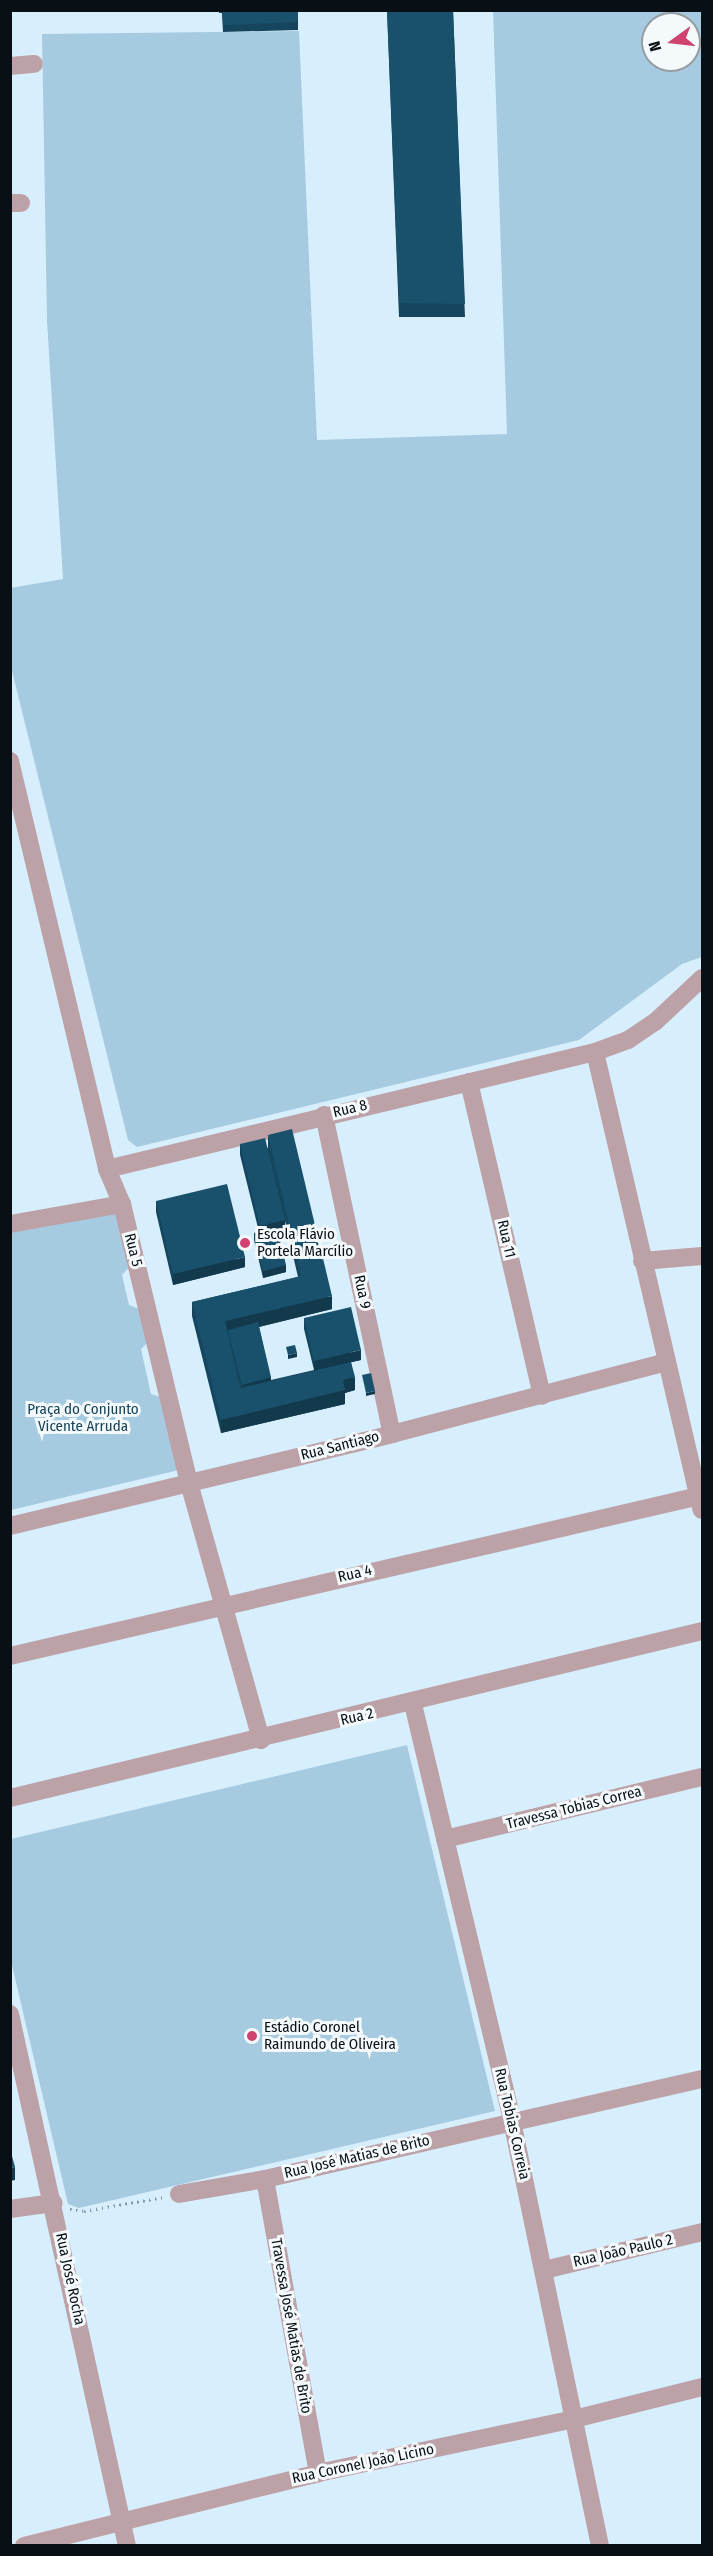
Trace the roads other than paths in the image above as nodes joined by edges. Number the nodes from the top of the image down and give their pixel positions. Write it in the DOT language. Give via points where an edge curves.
graph roads {
  1 [pos="34,64"];
  2 [pos="10,66"];
  3 [pos="10,761"];
  4 [pos="702,978"];
  5 [pos="595,1052"];
  6 [pos="469,1082"];
  7 [pos="324,1115"];
  8 [pos="106,1169"];
  9 [pos="122,1204"];
  10 [pos="10,1224"];
  11 [pos="702,1256"];
  12 [pos="642,1261"];
  13 [pos="667,1362"];
  14 [pos="542,1396"];
  15 [pos="392,1434"];
  16 [pos="189,1483"];
  17 [pos="701,1503"];
  18 [pos="10,1526"];
  19 [pos="225,1603"];
  20 [pos="702,1631"];
  21 [pos="10,1656"];
  22 [pos="413,1704"];
  23 [pos="261,1740"];
  24 [pos="702,1777"];
  25 [pos="10,1798"];
  26 [pos="445,1839"];
  27 [pos="10,2014"];
  28 [pos="702,2079"];
  29 [pos="512,2121"];
  30 [pos="265,2180"];
  31 [pos="179,2194"];
  32 [pos="54,2203"];
  33 [pos="10,2209"];
  34 [pos="702,2232"];
  35 [pos="544,2270"];
  36 [pos="702,2387"];
  37 [pos="574,2419"];
  38 [pos="318,2473"];
  39 [pos="122,2523"];
  40 [pos="24,2546"];
  41 [pos="127,2546"];
  42 [pos="600,2546"];
  1 -- 2 [label="street"];
  3 -- 8 [label="street, Rua 5"];
  4 -- 5 [label="street, Rua 8" via="655,1022 628,1040"];
  5 -- 6 [label="street, Rua 8"];
  5 -- 12 [label="street"];
  6 -- 7 [label="street, Rua 8"];
  6 -- 14 [label="street, Rua 11"];
  7 -- 8 [label="street, Rua 8"];
  7 -- 15 [label="street, Rua 9"];
  8 -- 9 [label="street, Rua 5"];
  9 -- 10 [label="street"];
  9 -- 16 [label="street, Rua 5"];
  11 -- 12 [label="street"];
  12 -- 13 [label="street"];
  13 -- 14 [label="street, Rua Santiago"];
  13 -- 17 [label="street"];
  14 -- 15 [label="street, Rua Santiago"];
  15 -- 16 [label="street, Rua Santiago"];
  16 -- 18 [label="street, Rua Santiago"];
  16 -- 19 [label="street, Rua 5"];
  17 -- 19 [label="street, Rua 4"];
  19 -- 21 [label="street, Rua 4"];
  19 -- 23 [label="street, Rua 5"];
  20 -- 22 [label="street, Rua 2"];
  22 -- 23 [label="street, Rua 2"];
  22 -- 26 [label="street, Rua Tobias Correia"];
  23 -- 25 [label="street, Rua 2"];
  24 -- 26 [label="street, Travessa Tobias Correa"];
  26 -- 29 [label="street, Rua Tobias Correia"];
  27 -- 32 [label="street, Rua José Rocha"];
  28 -- 29 [label="street, Rua José Matias de Brito"];
  29 -- 30 [label="street, Rua José Matias de Brito"];
  29 -- 35 [label="street, Rua Tobias Correia"];
  30 -- 31 [label="street, Rua José Matias de Brito"];
  30 -- 38 [label="street, Travessa José Matias de Brito"];
  32 -- 33 [label="street"];
  32 -- 39 [label="street, Rua José Rocha"];
  34 -- 35 [label="street, Rua João Paulo 2"];
  35 -- 37 [label="street, Rua Tobias Correia"];
  36 -- 37 [label="street, Rua Coronel João Licino"];
  37 -- 38 [label="street, Rua Coronel João Licino"];
  37 -- 42 [label="street, Rua Tobias Correia"];
  38 -- 39 [label="street, Rua Coronel João Licino"];
  39 -- 40 [label="street, Rua Coronel João Licino"];
  39 -- 41 [label="street, Rua José Rocha"];
}
